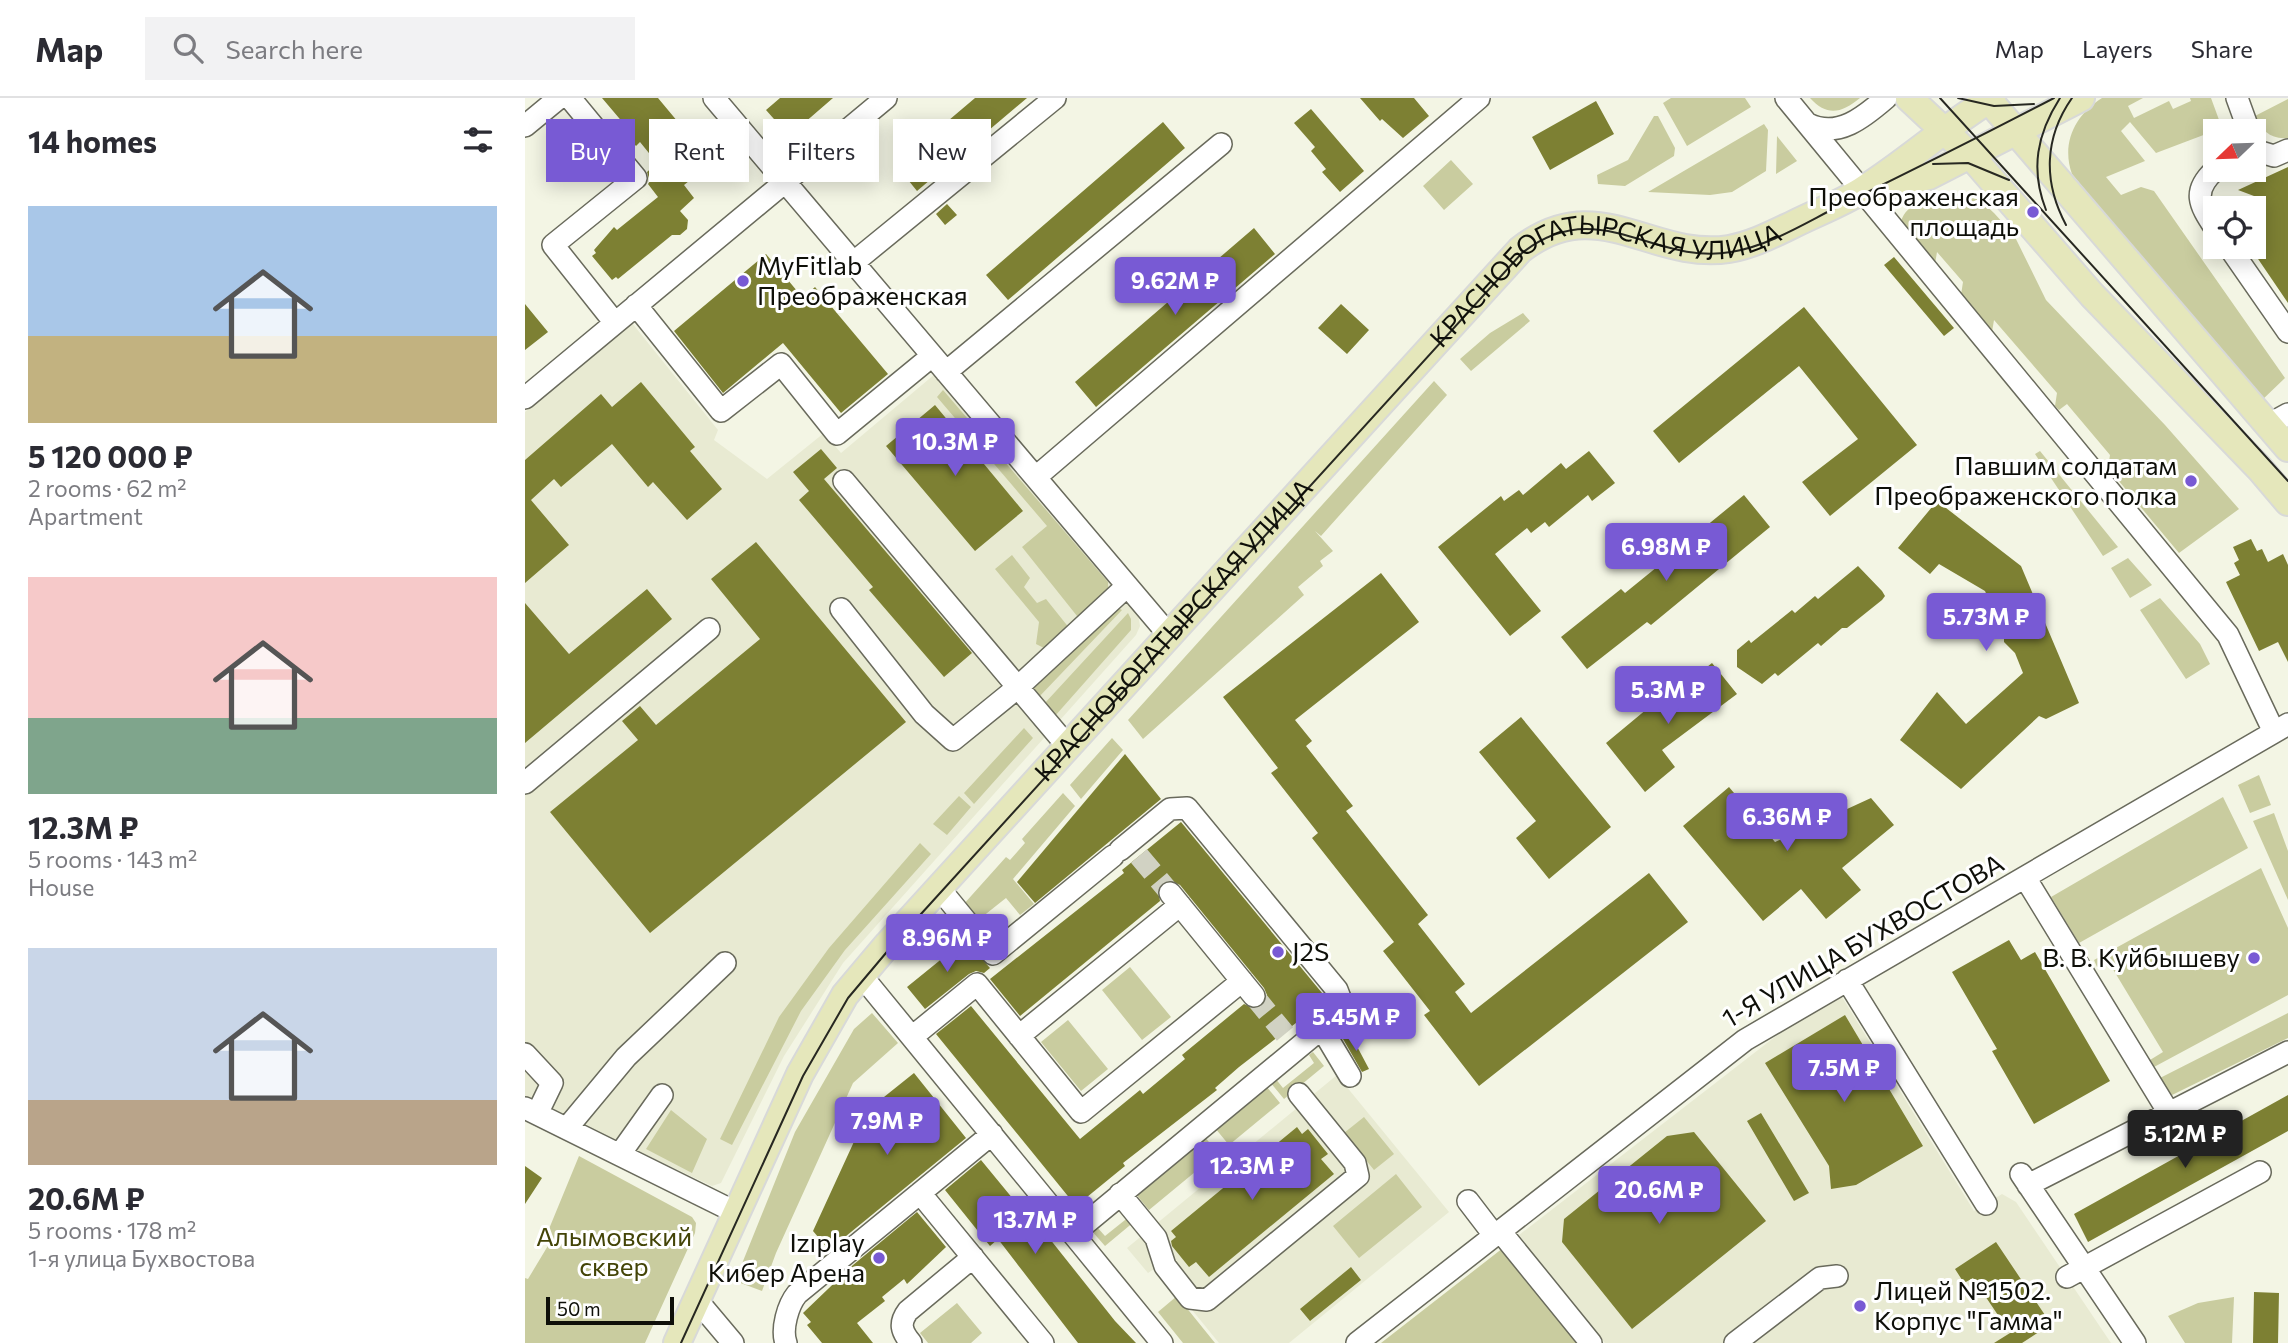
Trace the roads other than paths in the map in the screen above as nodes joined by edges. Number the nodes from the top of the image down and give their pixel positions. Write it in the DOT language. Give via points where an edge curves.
graph roads {
  1 [pos="559,98"];
  2 [pos="570,98"];
  3 [pos="714,98"];
  4 [pos="886,98"];
  5 [pos="1055,98"];
  6 [pos="1786,98"];
  7 [pos="1886,98"];
  8 [pos="1909,98"];
  9 [pos="2081,98"];
  10 [pos="2237,98"];
  11 [pos="1989,99"];
  12 [pos="1469,101"];
  13 [pos="2244,119"];
  14 [pos="1808,124"];
  15 [pos="525,126"];
  16 [pos="1942,130"];
  17 [pos="2015,131"];
  18 [pos="1221,144"];
  19 [pos="2288,150"];
  20 [pos="2266,151"];
  21 [pos="1971,156"];
  22 [pos="2203,182"];
  23 [pos="784,183"];
  24 [pos="1861,191"];
  25 [pos="2203,204"];
  26 [pos="2237,259"];
  27 [pos="853,263"];
  28 [pos="636,305"];
  29 [pos="615,323"];
  30 [pos="2288,332"];
  31 [pos="932,356"];
  32 [pos="946,372"];
  33 [pos="525,398"];
  34 [pos="2278,419"];
  35 [pos="2288,448"];
  36 [pos="1035,477"];
  37 [pos="844,481"];
  38 [pos="2288,502"];
  39 [pos="1127,586"];
  40 [pos="841,609"];
  41 [pos="709,629"];
  42 [pos="1169,635"];
  43 [pos="1017,688"];
  44 [pos="2281,728"];
  45 [pos="1069,748"];
  46 [pos="525,783"];
  47 [pos="2026,878"];
  48 [pos="939,888"];
  49 [pos="725,963"];
  50 [pos="862,975"];
  51 [pos="1847,980"];
  52 [pos="1322,1029"];
  53 [pos="1019,1036"];
  54 [pos="912,1037"];
  55 [pos="2288,1052"];
  56 [pos="525,1054"];
  57 [pos="1350,1076"];
  58 [pos="1299,1094"];
  59 [pos="662,1095"];
  60 [pos="531,1111"];
  61 [pos="2169,1113"];
  62 [pos="567,1128"];
  63 [pos="992,1134"];
  64 [pos="620,1154"];
  65 [pos="2260,1172"];
  66 [pos="920,1193"];
  67 [pos="1121,1194"];
  68 [pos="1468,1201"];
  69 [pos="1986,1204"];
  70 [pos="735,1212"];
  71 [pos="1497,1233"];
  72 [pos="1073,1234"];
  73 [pos="973,1257"];
  74 [pos="2075,1272"];
  75 [pos="1837,1276"];
  76 [pos="697,1299"];
  77 [pos="677,1343"];
  78 [pos="733,1343"];
  79 [pos="786,1343"];
  80 [pos="911,1343"];
  81 [pos="1043,1343"];
  82 [pos="1162,1343"];
  83 [pos="1357,1343"];
  84 [pos="1591,1343"];
  85 [pos="1735,1343"];
  86 [pos="2135,1343"];
  1 -- 15 [label="street"];
  2 -- 29 [label="street" via="636,178 553,245"];
  3 -- 23 [label="street"];
  4 -- 23 [label="street"];
  5 -- 27 [label="street"];
  6 -- 14 [label="street"];
  7 -- 14 [label="street" via="1845,127 1826,130"];
  8 -- 16 [label="main road"];
  9 -- 17 [label="main road, КРАСНОБОГАТЫРСКАЯ УЛИЦА"];
  10 -- 13 [label="street"];
  11 -- 16 [label="main road, КРАСНОБОГАТЫРСКАЯ УЛИЦА"];
  11 -- 17 [label="main road"];
  12 -- 36 [label="street"];
  14 -- 24 [label="street"];
  16 -- 21 [label="main road"];
  16 -- 24 [label="main road, КРАСНОБОГАТЫРСКАЯ УЛИЦА"];
  17 -- 21 [label="main road, КРАСНОБОГАТЫРСКАЯ УЛИЦА"];
  17 -- 34 [label="main road"];
  18 -- 32 [label="street"];
  19 -- 20 [label="street" via="2274,156"];
  21 -- 24 [label="main road, КРАСНОБОГАТЫРСКАЯ УЛИЦА" via="1929,176"];
  21 -- 38 [label="main road" via="2092,295"];
  22 -- 25 [label="street"];
  23 -- 27 [label="street"];
  23 -- 28 [label="street"];
  24 -- 42 [label="main road, КРАСНОБОГАТЫРСКАЯ УЛИЦА" via="1768,236 1728,249 1698,249 1587,224 1554,228 1531,241 1506,262"];
  24 -- 44 [label="street" via="2228,635"];
  26 -- 30 [label="street"];
  27 -- 31 [label="street"];
  28 -- 29 [label="street"];
  28 -- 31 [label="street" via="721,411 781,364 838,434"];
  29 -- 33 [label="street"];
  31 -- 32 [label="street"];
  32 -- 36 [label="street"];
  34 -- 35 [label="main road"];
  36 -- 39 [label="street"];
  37 -- 43 [label="street"];
  39 -- 42 [label="street"];
  39 -- 43 [label="street"];
  40 -- 43 [label="street" via="924,713 953,740"];
  41 -- 46 [label="street"];
  42 -- 45 [label="main road, КРАСНОБОГАТЫРСКАЯ УЛИЦА"];
  43 -- 45 [label="street"];
  44 -- 47 [label="street, 1-Я УЛИЦА БУХВОСТОВА"];
  45 -- 48 [label="main road, КРАСНОБОГАТЫРСКАЯ УЛИЦА"];
  47 -- 51 [label="street, 1-Я УЛИЦА БУХВОСТОВА"];
  47 -- 61 [label="street"];
  48 -- 50 [label="main road, КРАСНОБОГАТЫРСКАЯ УЛИЦА"];
  48 -- 52 [label="street" via="993,954 1175,806 1185,807 1337,990 1342,1003 1339,1014"];
  49 -- 62 [label="street" via="626,1057"];
  50 -- 54 [label="street"];
  50 -- 70 [label="main road, КРАСНОБОГАТЫРСКАЯ УЛИЦА" via="845,995 800,1074"];
  51 -- 69 [label="street"];
  51 -- 71 [label="street, 1-Я УЛИЦА БУХВОСТОВА" via="1745,1040"];
  52 -- 57 [label="street"];
  52 -- 67 [label="street" via="1291,1041"];
  53 -- 53 [label="street" via="1081,1112 1248,988 1175,899"];
  53 -- 54 [label="street" via="977,984"];
  54 -- 63 [label="street"];
  55 -- 61 [label="street"];
  56 -- 60 [label="street" via="552,1083"];
  58 -- 67 [label="street" via="1355,1163 1358,1176 1207,1300 1190,1298 1165,1266 1156,1238"];
  59 -- 64 [label="street"];
  60 -- 62 [label="street"];
  61 -- 74 [label="street" via="2024,1179"];
  62 -- 64 [label="street"];
  63 -- 66 [label="street"];
  63 -- 72 [label="street" via="1024,1158"];
  64 -- 70 [label="street"];
  65 -- 74 [label="street"];
  66 -- 73 [label="street"];
  66 -- 79 [label="street" via="795,1296 784,1331"];
  67 -- 72 [label="street"];
  68 -- 71 [label="street"];
  70 -- 76 [label="main road, КРАСНОБОГАТЫРСКАЯ УЛИЦА"];
  71 -- 83 [label="street, 1-Я УЛИЦА БУХВОСТОВА"];
  71 -- 84 [label="street"];
  72 -- 82 [label="street"];
  73 -- 80 [label="street" via="908,1311 902,1329"];
  73 -- 81 [label="street"];
  74 -- 86 [label="street"];
  75 -- 85 [label="street" via="1820,1278"];
  76 -- 77 [label="main road, КРАСНОБОГАТЫРСКАЯ УЛИЦА"];
  76 -- 78 [label="street"];
}
